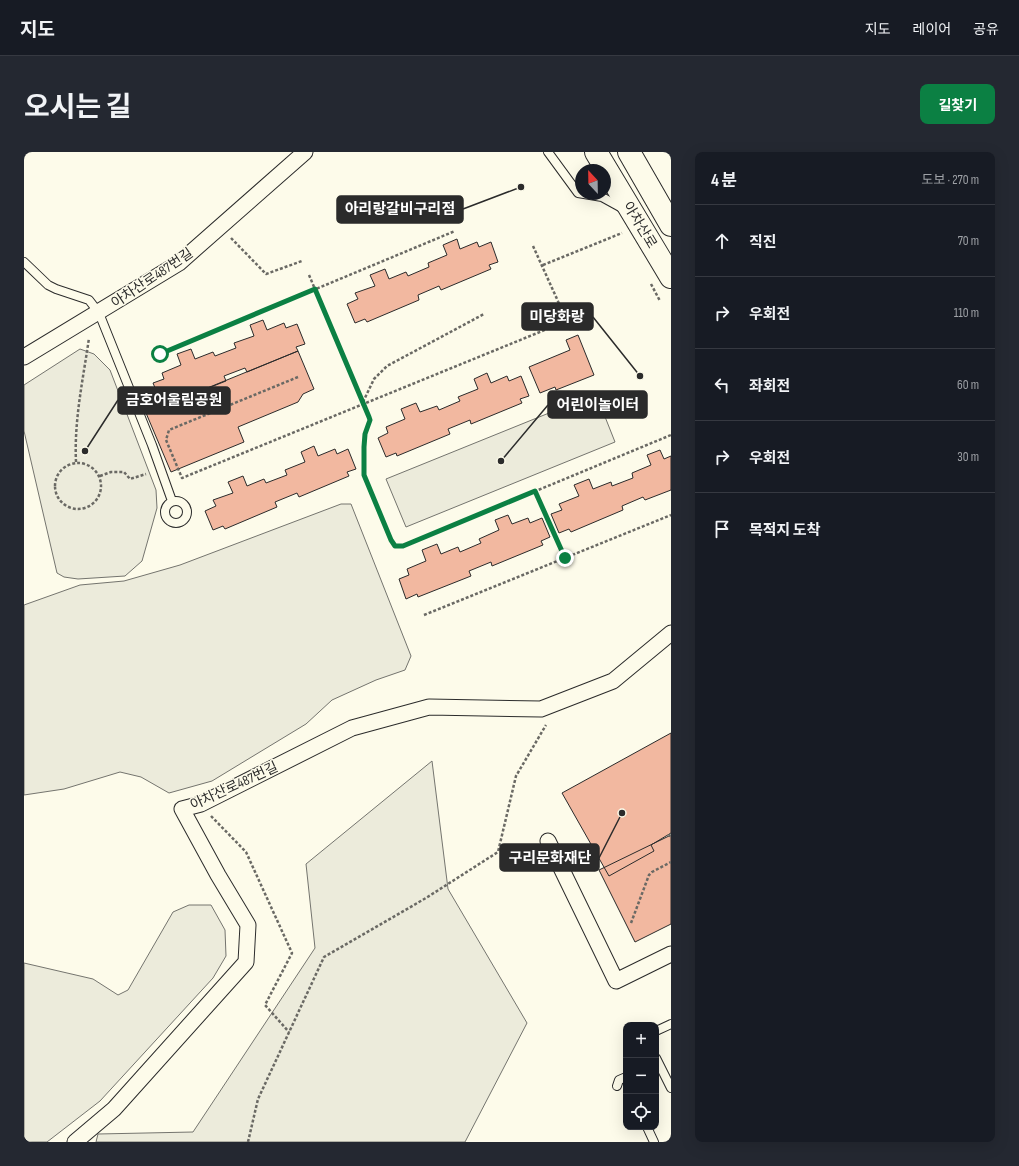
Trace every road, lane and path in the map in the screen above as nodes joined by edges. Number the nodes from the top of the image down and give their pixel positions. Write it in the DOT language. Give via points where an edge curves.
graph roads {
  1 [pos="305,152"];
  2 [pos="548,152"];
  3 [pos="596,152"];
  4 [pos="629,152"];
  5 [pos="633,214"];
  6 [pos="671,225"];
  7 [pos="456,231"];
  8 [pos="622,233"];
  9 [pos="228,234"];
  10 [pos="533,246"];
  11 [pos="302,261"];
  12 [pos="24,262"];
  13 [pos="543,265"];
  14 [pos="309,275"];
  15 [pos="671,277"];
  16 [pos="315,289"];
  17 [pos="99,313"];
  18 [pos="484,314"];
  19 [pos="557,325"];
  20 [pos="571,330"];
  21 [pos="89,338"];
  22 [pos="160,354"];
  23 [pos="24,357"];
  24 [pos="298,377"];
  25 [pos="363,403"];
  26 [pos="671,435"];
  27 [pos="76,462"];
  28 [pos="146,474"];
  29 [pos="100,476"];
  30 [pos="535,491"];
  31 [pos="172,502"];
  32 [pos="671,515"];
  33 [pos="565,558"];
  34 [pos="424,615"];
  35 [pos="671,634"];
  36 [pos="559,702"];
  37 [pos="669,834"];
  38 [pos="671,838"];
  39 [pos="548,841"];
  40 [pos="671,862"];
  41 [pos="631,923"];
  42 [pos="671,954"];
  43 [pos="671,1024"];
  44 [pos="659,1030"];
  45 [pos="659,1064"];
  46 [pos="623,1078"];
  47 [pos="617,1086"];
  48 [pos="671,1088"];
  49 [pos="648,1130"];
  50 [pos="75,1142"];
  51 [pos="248,1142"];
  52 [pos="654,1142"];
  1 -- 17 [label="street, 아차산로487번길" via="178,263"];
  2 -- 5 [label="lane" via="578,194 602,197"];
  3 -- 5 [label="main road, 아차산로"];
  4 -- 6 [label="main road, 아차산로"];
  5 -- 15 [label="main road, 아차산로"];
  7 -- 16 [label="path"];
  8 -- 13 [label="path"];
  9 -- 11 [label="path" via="266,274"];
  10 -- 13 [label="path"];
  12 -- 17 [label="lane" via="48,285 89,300"];
  13 -- 20 [label="path"];
  14 -- 16 [label="path"];
  16 -- 22 [label="path"];
  16 -- 25 [label="path"];
  17 -- 23 [label="street, 아차산로487번길"];
  17 -- 31 [label="lane"];
  18 -- 25 [label="path" via="386,366 374,379"];
  19 -- 25 [label="path"];
  21 -- 27 [label="path" via="76,419"];
  24 -- 25 [label="path" via="169,430 166,440 182,478"];
  25 -- 30 [label="path" via="370,420 364,442 364,475 395,546 403,546"];
  26 -- 30 [label="path"];
  27 -- 29 [label="path" via="91,466"];
  27 -- 29 [label="path" via="62,468 55,481 57,497 62,504 77,509 92,504 101,492"];
  28 -- 29 [label="path" via="130,479 124,472 111,472"];
  30 -- 33 [label="path"];
  32 -- 33 [label="path"];
  33 -- 34 [label="path"];
  35 -- 36 [label="street, 아차산로487번길" via="613,681"];
  36 -- 50 [label="street, 아차산로487번길" via="541,709 429,707 352,728 201,804 182,810 248,925 246,962 114,1109"];
  36 -- 51 [label="path" via="516,776 498,852 426,898 324,957 258,1099"];
  37 -- 38 [label="path"];
  39 -- 42 [label="street" via="616,981"];
  40 -- 41 [label="path" via="649,875"];
  43 -- 44 [label="lane"];
  45 -- 48 [label="lane"];
  46 -- 47 [label="lane" via="619,1080"];
  49 -- 52 [label="lane"];
}
